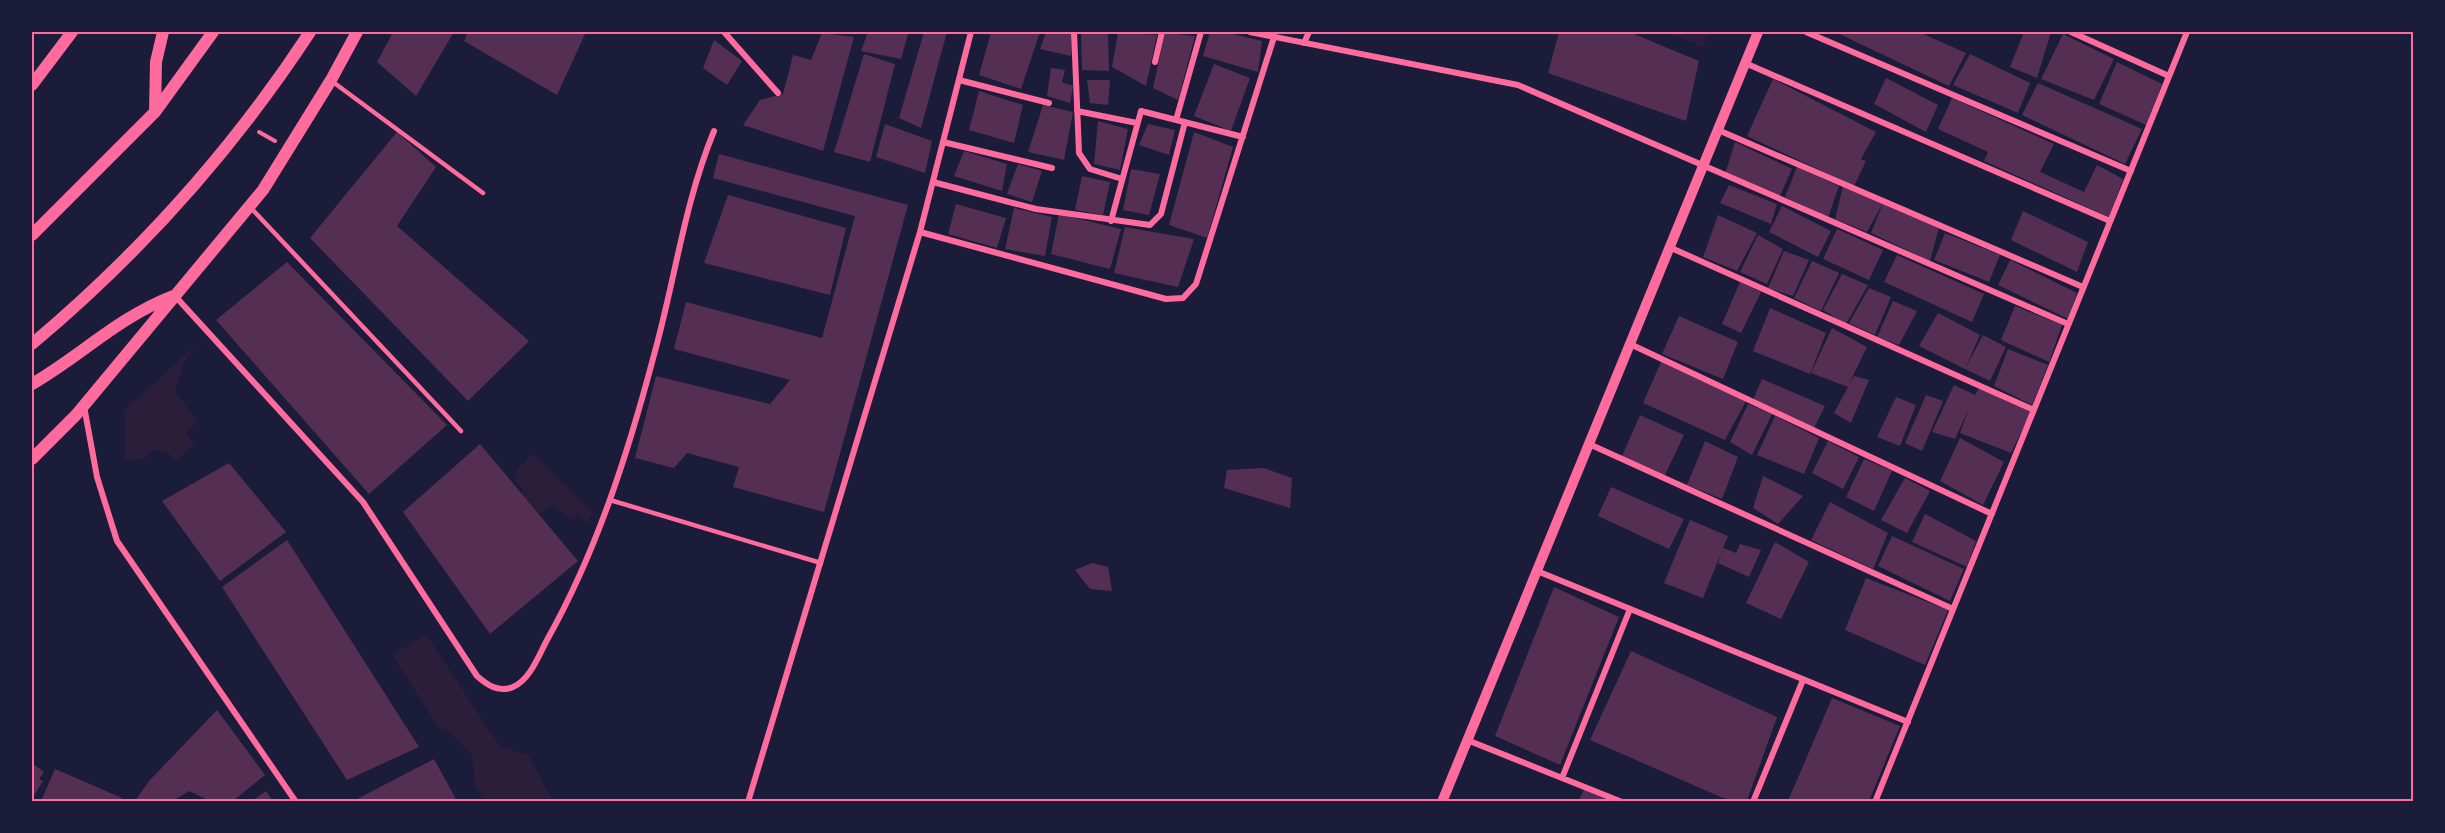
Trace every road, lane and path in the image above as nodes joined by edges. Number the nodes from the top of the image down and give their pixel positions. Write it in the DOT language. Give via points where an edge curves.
graph roads {
  1 [pos="72,32"];
  2 [pos="164,32"];
  3 [pos="213,32"];
  4 [pos="310,32"];
  5 [pos="357,32"];
  6 [pos="724,32"];
  7 [pos="971,32"];
  8 [pos="1074,32"];
  9 [pos="1162,32"];
  10 [pos="1201,32"];
  11 [pos="1250,32"];
  12 [pos="1309,32"];
  13 [pos="1758,32"];
  14 [pos="1806,32"];
  15 [pos="2071,32"];
  16 [pos="2187,32"];
  17 [pos="1274,37"];
  18 [pos="1304,43"];
  19 [pos="1155,62"];
  20 [pos="1745,63"];
  21 [pos="2169,76"];
  22 [pos="331,80"];
  23 [pos="958,80"];
  24 [pos="32,85"];
  25 [pos="778,93"];
  26 [pos="1049,103"];
  27 [pos="1077,111"];
  28 [pos="155,112"];
  29 [pos="1176,120"];
  30 [pos="1185,122"];
  31 [pos="1137,123"];
  32 [pos="1718,130"];
  33 [pos="714,131"];
  34 [pos="1243,137"];
  35 [pos="943,142"];
  36 [pos="1703,166"];
  37 [pos="1052,168"];
  38 [pos="2131,171"];
  39 [pos="1122,179"];
  40 [pos="933,182"];
  41 [pos="483,193"];
  42 [pos="249,206"];
  43 [pos="1111,221"];
  44 [pos="2110,221"];
  45 [pos="920,232"];
  46 [pos="32,235"];
  47 [pos="1669,248"];
  48 [pos="2083,287"];
  49 [pos="175,296"];
  50 [pos="2068,324"];
  51 [pos="32,344"];
  52 [pos="1629,344"];
  53 [pos="32,384"];
  54 [pos="84,406"];
  55 [pos="2034,410"];
  56 [pos="461,431"];
  57 [pos="1589,444"];
  58 [pos="32,459"];
  59 [pos="609,500"];
  60 [pos="1992,514"];
  61 [pos="821,563"];
  62 [pos="1537,571"];
  63 [pos="1630,609"];
  64 [pos="1953,609"];
  65 [pos="1803,680"];
  66 [pos="1908,722"];
  67 [pos="1467,740"];
  68 [pos="1562,778"];
  69 [pos="296,801"];
  70 [pos="748,801"];
  71 [pos="1442,801"];
  72 [pos="1622,801"];
  73 [pos="1753,801"];
  74 [pos="1875,801"];
  1 -- 24 [label="main road"];
  2 -- 28 [label="main road" via="156,62"];
  3 -- 28 [label="main road"];
  4 -- 51 [label="main road" via="263,99 185,195 90,292"];
  5 -- 22 [label="main road"];
  6 -- 25 [label="street"];
  7 -- 23 [label="street"];
  8 -- 27 [label="street"];
  9 -- 19 [label="street"];
  10 -- 29 [label="street"];
  11 -- 17 [label="street"];
  12 -- 18 [label="street"];
  13 -- 20 [label="street"];
  14 -- 38 [label="street"];
  15 -- 21 [label="street"];
  16 -- 21 [label="street"];
  17 -- 18 [label="street"];
  17 -- 34 [label="street"];
  18 -- 36 [label="street" via="1518,85"];
  20 -- 32 [label="street"];
  20 -- 44 [label="street"];
  21 -- 38 [label="street"];
  22 -- 41 [label="lane"];
  22 -- 42 [label="main road" via="263,190"];
  23 -- 26 [label="street"];
  23 -- 35 [label="street"];
  27 -- 31 [label="street"];
  27 -- 39 [label="street" via="1083,162 1099,174"];
  28 -- 46 [label="main road"];
  29 -- 30 [label="street"];
  29 -- 31 [label="street" via="1143,111"];
  30 -- 34 [label="street"];
  30 -- 43 [label="street" via="1161,214 1150,225"];
  31 -- 39 [label="street"];
  32 -- 36 [label="street"];
  32 -- 48 [label="street"];
  33 -- 59 [label="street" via="694,183 654,355"];
  34 -- 45 [label="street" via="1196,284 1183,298 1166,299"];
  35 -- 37 [label="street"];
  35 -- 40 [label="street"];
  36 -- 47 [label="street"];
  36 -- 50 [label="street"];
  38 -- 44 [label="street"];
  39 -- 43 [label="street"];
  40 -- 43 [label="street" via="1036,209"];
  40 -- 45 [label="street"];
  42 -- 49 [label="main road"];
  42 -- 56 [label="lane"];
  44 -- 48 [label="street"];
  45 -- 61 [label="street"];
  47 -- 52 [label="street"];
  47 -- 55 [label="street"];
  48 -- 50 [label="street"];
  49 -- 53 [label="main road" via="117,323"];
  49 -- 54 [label="main road"];
  49 -- 59 [label="street" via="363,502 477,676 487,685 500,689 524,680 594,546"];
  50 -- 55 [label="street"];
  52 -- 57 [label="street"];
  52 -- 60 [label="street"];
  54 -- 58 [label="main road"];
  54 -- 69 [label="street" via="97,477 117,541"];
  55 -- 60 [label="street"];
  57 -- 62 [label="street"];
  57 -- 64 [label="street"];
  59 -- 61 [label="lane"];
  60 -- 64 [label="street"];
  61 -- 70 [label="street"];
  62 -- 63 [label="street"];
  62 -- 67 [label="street"];
  63 -- 65 [label="street"];
  63 -- 68 [label="street"];
  64 -- 66 [label="street"];
  65 -- 66 [label="street"];
  65 -- 73 [label="street"];
  66 -- 74 [label="street"];
  67 -- 68 [label="street"];
  67 -- 71 [label="street"];
  68 -- 72 [label="street"];
}
